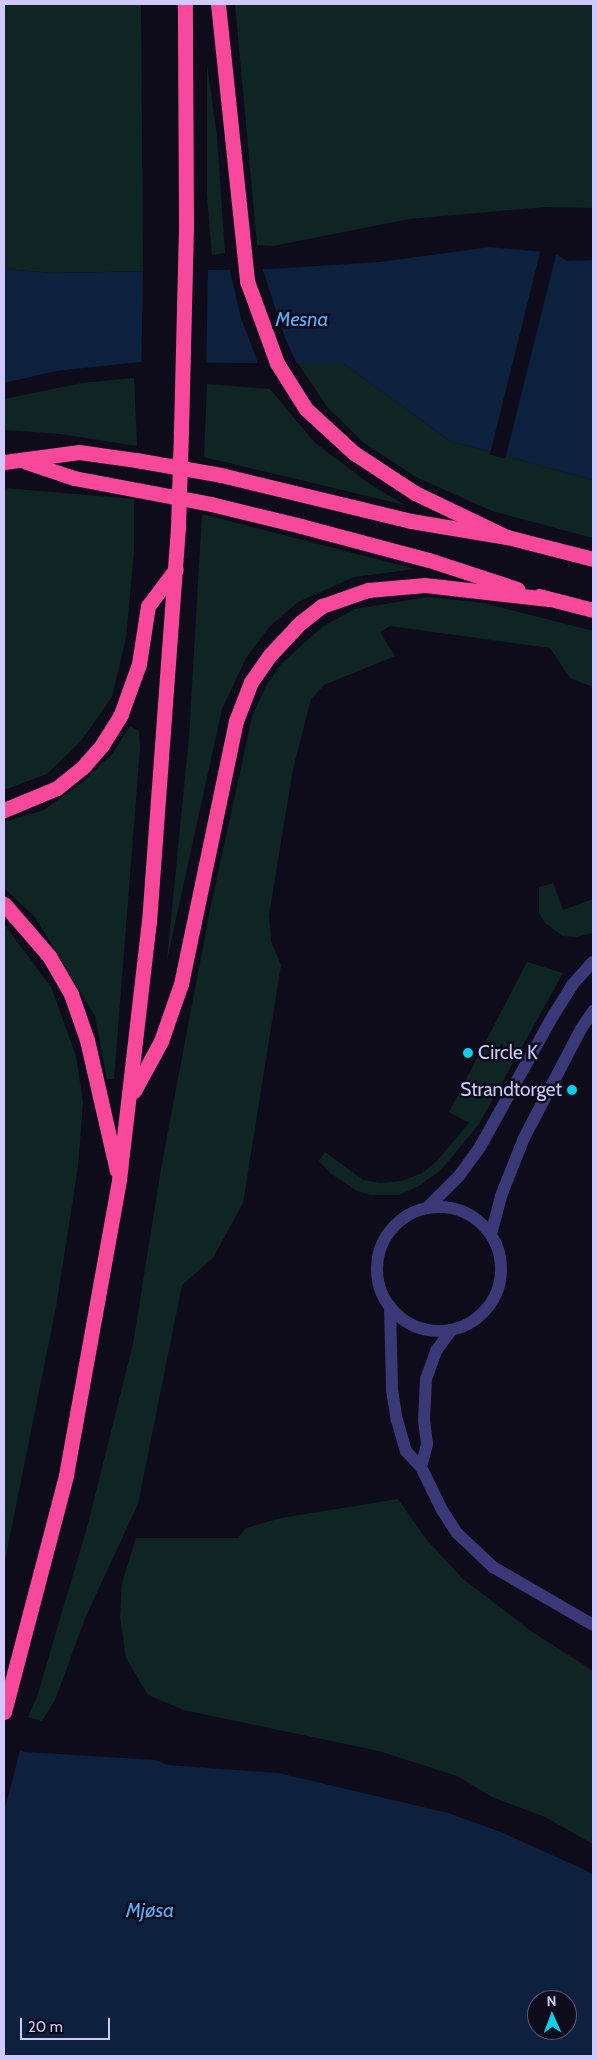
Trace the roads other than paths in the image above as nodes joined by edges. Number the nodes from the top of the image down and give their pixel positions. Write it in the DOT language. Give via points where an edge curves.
graph roads {
  1 [pos="185,4"];
  2 [pos="218,4"];
  3 [pos="4,462"];
  4 [pos="25,462"];
  5 [pos="507,537"];
  6 [pos="593,559"];
  7 [pos="176,569"];
  8 [pos="548,599"];
  9 [pos="593,610"];
  10 [pos="4,810"];
  11 [pos="4,904"];
  12 [pos="593,962"];
  13 [pos="593,1012"];
  14 [pos="130,1099"];
  15 [pos="119,1180"];
  16 [pos="427,1208"];
  17 [pos="491,1234"];
  18 [pos="390,1306"];
  19 [pos="451,1330"];
  20 [pos="421,1467"];
  21 [pos="593,1625"];
  22 [pos="5,1708"];
  1 -- 7 [label="highway, bridge" via="186,221"];
  2 -- 5 [label="highway" via="238,214 248,280 277,363 306,409 329,433 415,493"];
  3 -- 4 [label="highway"];
  4 -- 5 [label="highway" via="79,452 136,460 221,475 411,521"];
  4 -- 8 [label="highway" via="74,478 211,504 411,555"];
  5 -- 6 [label="highway"];
  7 -- 10 [label="highway" via="148,606 139,664 121,714 102,745 83,767 57,788"];
  7 -- 14 [label="highway" via="150,913"];
  8 -- 9 [label="highway"];
  8 -- 14 [label="highway" via="425,585 368,590 322,606 300,623 270,655 251,682 236,721 181,984 161,1041"];
  11 -- 15 [label="highway" via="49,956 71,994 87,1040"];
  12 -- 16 [label="street" via="572,986 553,1016 480,1147 459,1176"];
  13 -- 17 [label="street" via="524,1138 501,1196"];
  14 -- 15 [label="highway"];
  15 -- 22 [label="highway" via="66,1475"];
  16 -- 17 [label="street" via="445,1207 462,1211"];
  16 -- 18 [label="street" via="409,1214 384,1240 378,1256 377,1274 381,1291"];
  17 -- 19 [label="street" via="502,1268 499,1286 481,1314"];
  18 -- 19 [label="street" via="402,1319 418,1327"];
  18 -- 20 [label="street" via="392,1390 397,1420 406,1451"];
  19 -- 20 [label="street" via="436,1351 426,1379 424,1421 427,1444"];
  20 -- 21 [label="street" via="442,1510 473,1550 511,1580"];
}
